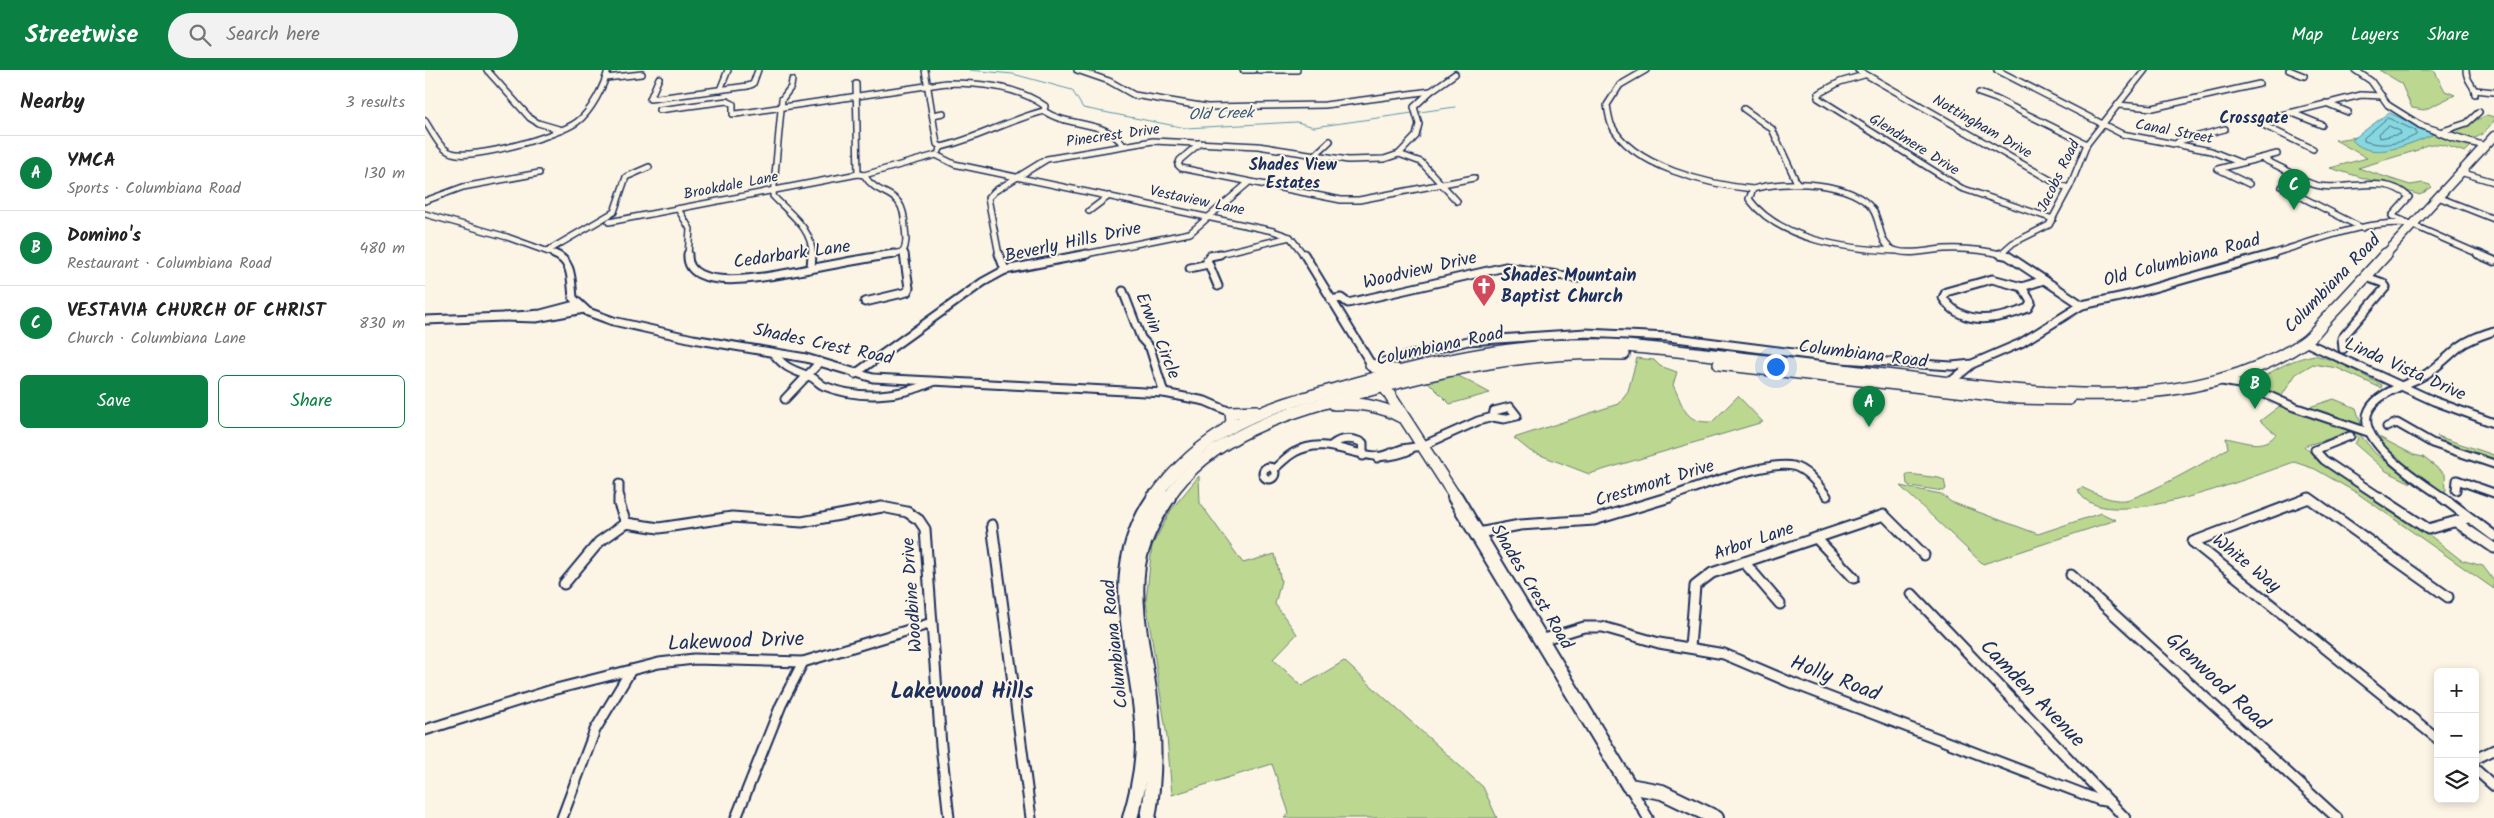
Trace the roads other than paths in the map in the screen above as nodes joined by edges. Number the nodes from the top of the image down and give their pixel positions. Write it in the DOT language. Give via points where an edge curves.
graph roads {
  1 [pos="487,70"];
  2 [pos="608,70"];
  3 [pos="728,70"];
  4 [pos="758,70"];
  5 [pos="925,70"];
  6 [pos="1077,70"];
  7 [pos="1243,70"];
  8 [pos="1254,70"];
  9 [pos="1259,70"];
  10 [pos="1297,70"];
  11 [pos="1646,70"];
  12 [pos="1858,70"];
  13 [pos="1997,70"];
  14 [pos="2145,70"];
  15 [pos="2289,70"];
  16 [pos="2355,70"];
  17 [pos="2466,70"];
  18 [pos="642,74"];
  19 [pos="1455,74"];
  20 [pos="1864,75"];
  21 [pos="2304,76"];
  22 [pos="606,78"];
  23 [pos="659,78"];
  24 [pos="792,80"];
  25 [pos="856,84"];
  26 [pos="2259,84"];
  27 [pos="929,85"];
  28 [pos="720,90"];
  29 [pos="1431,91"];
  30 [pos="2494,92"];
  31 [pos="1979,93"];
  32 [pos="857,96"];
  33 [pos="2382,96"];
  34 [pos="2326,103"];
  35 [pos="2118,105"];
  36 [pos="781,107"];
  37 [pos="1744,109"];
  38 [pos="659,110"];
  39 [pos="1044,111"];
  40 [pos="2291,112"];
  41 [pos="2347,112"];
  42 [pos="2479,112"];
  43 [pos="943,113"];
  44 [pos="933,115"];
  45 [pos="425,121"];
  46 [pos="2104,124"];
  47 [pos="2322,125"];
  48 [pos="2225,129"];
  49 [pos="562,130"];
  50 [pos="2439,132"];
  51 [pos="1330,141"];
  52 [pos="2490,141"];
  53 [pos="1200,143"];
  54 [pos="2087,144"];
  55 [pos="2176,144"];
  56 [pos="1123,145"];
  57 [pos="941,147"];
  58 [pos="2313,149"];
  59 [pos="1316,154"];
  60 [pos="1399,154"];
  61 [pos="2277,154"];
  62 [pos="936,155"];
  63 [pos="2261,158"];
  64 [pos="2241,163"];
  65 [pos="649,167"];
  66 [pos="2460,172"];
  67 [pos="539,173"];
  68 [pos="861,175"];
  69 [pos="2296,175"];
  70 [pos="1017,177"];
  71 [pos="1474,178"];
  72 [pos="2307,182"];
  73 [pos="2494,182"];
  74 [pos="1248,183"];
  75 [pos="1797,183"];
  76 [pos="1442,184"];
  77 [pos="2249,184"];
  78 [pos="2281,187"];
  79 [pos="2069,188"];
  80 [pos="1753,189"];
  81 [pos="773,190"];
  82 [pos="1109,196"];
  83 [pos="2437,197"];
  84 [pos="425,201"];
  85 [pos="1457,201"];
  86 [pos="678,210"];
  87 [pos="1089,211"];
  88 [pos="425,214"];
  89 [pos="1208,218"];
  90 [pos="2494,219"];
  91 [pos="2053,220"];
  92 [pos="609,222"];
  93 [pos="2412,224"];
  94 [pos="2362,228"];
  95 [pos="1290,237"];
  96 [pos="549,250"];
  97 [pos="1897,251"];
  98 [pos="903,252"];
  99 [pos="2005,255"];
  100 [pos="2494,261"];
  101 [pos="1208,264"];
  102 [pos="811,268"];
  103 [pos="1190,268"];
  104 [pos="1005,270"];
  105 [pos="2366,277"];
  106 [pos="1578,278"];
  107 [pos="2044,280"];
  108 [pos="1218,286"];
  109 [pos="2022,287"];
  110 [pos="1123,291"];
  111 [pos="1331,300"];
  112 [pos="865,302"];
  113 [pos="2082,304"];
  114 [pos="582,306"];
  115 [pos="425,320"];
  116 [pos="2494,331"];
  117 [pos="2305,342"];
  118 [pos="1742,346"];
  119 [pos="2343,350"];
  120 [pos="773,353"];
  121 [pos="820,362"];
  122 [pos="1742,363"];
  123 [pos="1447,364"];
  124 [pos="1972,364"];
  125 [pos="1371,365"];
  126 [pos="1407,370"];
  127 [pos="2256,370"];
  128 [pos="855,374"];
  129 [pos="807,376"];
  130 [pos="2222,380"];
  131 [pos="934,382"];
  132 [pos="1381,382"];
  133 [pos="1949,383"];
  134 [pos="2400,386"];
  135 [pos="2253,388"];
  136 [pos="2157,392"];
  137 [pos="1164,393"];
  138 [pos="785,398"];
  139 [pos="1317,405"];
  140 [pos="1270,409"];
  141 [pos="1231,412"];
  142 [pos="1493,417"];
  143 [pos="1404,419"];
  144 [pos="1251,423"];
  145 [pos="2494,423"];
  146 [pos="2387,427"];
  147 [pos="1224,432"];
  148 [pos="2368,432"];
  149 [pos="2350,436"];
  150 [pos="1331,445"];
  151 [pos="1417,448"];
  152 [pos="1363,456"];
  153 [pos="2494,464"];
  154 [pos="1274,469"];
  155 [pos="619,484"];
  156 [pos="2456,490"];
  157 [pos="2494,493"];
  158 [pos="1827,496"];
  159 [pos="2468,518"];
  160 [pos="2456,522"];
  161 [pos="626,523"];
  162 [pos="992,525"];
  163 [pos="1478,533"];
  164 [pos="2494,536"];
  165 [pos="1816,538"];
  166 [pos="2494,548"];
  167 [pos="1924,555"];
  168 [pos="1744,562"];
  169 [pos="2071,575"];
  170 [pos="1854,578"];
  171 [pos="564,584"];
  172 [pos="1912,594"];
  173 [pos="2448,597"];
  174 [pos="1780,604"];
  175 [pos="932,623"];
  176 [pos="1541,640"];
  177 [pos="1690,646"];
  178 [pos="803,662"];
  179 [pos="631,670"];
  180 [pos="425,730"];
  181 [pos="1149,733"];
  182 [pos="2434,736"];
  183 [pos="2494,750"];
  184 [pos="2477,758"];
  185 [pos="2479,773"];
  186 [pos="1629,786"];
  187 [pos="2494,786"];
  188 [pos="2110,802"];
  189 [pos="563,818"];
  190 [pos="736,818"];
  191 [pos="949,818"];
  192 [pos="1031,818"];
  193 [pos="1130,818"];
  194 [pos="1148,818"];
  195 [pos="1648,818"];
  196 [pos="1717,818"];
  197 [pos="2125,818"];
  198 [pos="2337,818"];
  1 -- 49 [label="street" via="529,118"];
  2 -- 22 [label="street"];
  3 -- 28 [label="street"];
  4 -- 28 [label="street" via="753,84"];
  5 -- 27 [label="street"];
  6 -- 29 [label="street" via="1109,81 1134,96 1207,107 1325,105"];
  7 -- 8 [label="street"];
  9 -- 10 [label="street"];
  11 -- 80 [label="street" via="1620,85 1607,105 1609,121 1627,143 1651,161 1686,175"];
  12 -- 20 [label="street, Nottingham Drive"];
  13 -- 46 [label="street, Canal Street"];
  14 -- 35 [label="street, Jacobs Road"];
  15 -- 21 [label="street"];
  16 -- 33 [label="street" via="2371,81"];
  17 -- 30 [label="street" via="2466,79 2475,92"];
  18 -- 22 [label="street"];
  19 -- 29 [label="street"];
  20 -- 79 [label="street, Nottingham Drive"];
  20 -- 91 [label="street, Glendmere Drive" via="1825,88 1818,98 1961,188"];
  22 -- 49 [label="street" via="581,118"];
  23 -- 28 [label="street" via="650,99"];
  24 -- 36 [label="street"];
  25 -- 32 [label="street"];
  26 -- 35 [label="street" via="2153,108"];
  27 -- 32 [label="street"];
  27 -- 39 [label="street" via="957,82 1003,88 1041,102 1045,106"];
  27 -- 44 [label="street"];
  29 -- 60 [label="street" via="1414,111 1419,130"];
  31 -- 54 [label="street"];
  32 -- 36 [label="street"];
  32 -- 68 [label="street"];
  33 -- 34 [label="street" via="2361,95"];
  33 -- 50 [label="street" via="2388,106"];
  34 -- 40 [label="street"];
  34 -- 41 [label="street"];
  35 -- 46 [label="street, Jacobs Road"];
  36 -- 38 [label="street" via="733,114 733,104 727,101"];
  36 -- 81 [label="street"];
  37 -- 75 [label="street" via="1772,129"];
  39 -- 56 [label="street" via="1061,123 1114,132"];
  39 -- 57 [label="street" via="1015,118 972,139"];
  40 -- 47 [label="street"];
  40 -- 58 [label="street" via="2263,118 2261,123"];
  42 -- 50 [label="street" via="2462,125"];
  43 -- 44 [label="street"];
  44 -- 57 [label="street" via="937,144"];
  45 -- 49 [label="street" via="448,151 458,155 483,152"];
  46 -- 54 [label="street, Jacobs Road"];
  46 -- 55 [label="street, Canal Street" via="2122,134"];
  48 -- 55 [label="street" via="2179,140"];
  50 -- 52 [label="street"];
  51 -- 59 [label="street"];
  52 -- 66 [label="main road, Columbiana Road"];
  53 -- 56 [label="street, Pinecrest Drive" via="1165,140"];
  53 -- 59 [label="street, Pinecrest Drive"];
  53 -- 74 [label="street" via="1178,162 1181,168"];
  54 -- 79 [label="street, Jacobs Road"];
  55 -- 64 [label="street, Canal Street" via="2220,154"];
  56 -- 70 [label="street, Pinecrest Drive" via="1047,158"];
  57 -- 62 [label="street"];
  59 -- 60 [label="street, Pinecrest Drive" via="1361,161"];
  60 -- 76 [label="street" via="1421,162"];
  61 -- 63 [label="street"];
  62 -- 68 [label="street, Brookdale Lane"];
  62 -- 70 [label="street, Vestaview Lane" via="954,164"];
  63 -- 64 [label="street"];
  63 -- 69 [label="street"];
  64 -- 77 [label="street" via="2218,169"];
  65 -- 96 [label="street" via="626,177 614,212"];
  66 -- 73 [label="street"];
  66 -- 83 [label="main road, Columbiana Road"];
  67 -- 84 [label="street" via="463,187"];
  68 -- 81 [label="street, Brookdale Lane"];
  68 -- 98 [label="street" via="901,204 906,246"];
  70 -- 82 [label="street, Vestaview Lane"];
  70 -- 104 [label="street, Pinecrest Drive" via="988,198"];
  71 -- 76 [label="street"];
  72 -- 93 [label="street" via="2324,188 2375,184 2403,191 2409,197 2392,216"];
  74 -- 76 [label="street" via="1351,201"];
  74 -- 89 [label="street, Beverly Hills Drive"];
  75 -- 80 [label="street" via="1778,183"];
  75 -- 97 [label="street" via="1848,194 1871,207 1878,218 1881,240"];
  76 -- 85 [label="street"];
  78 -- 94 [label="street"];
  79 -- 91 [label="street, Jacobs Road"];
  80 -- 97 [label="street" via="1749,198 1752,206 1765,217 1786,227 1841,246"];
  81 -- 86 [label="street, Brookdale Lane"];
  81 -- 102 [label="street" via="776,201 808,232 812,245"];
  82 -- 87 [label="street"];
  82 -- 89 [label="street, Vestaview Lane"];
  83 -- 90 [label="street"];
  83 -- 93 [label="main road, Columbiana Road"];
  86 -- 92 [label="street, Brookdale Lane"];
  86 -- 102 [label="street, Cedarbark Lane" via="690,229 690,266 705,276 748,280"];
  88 -- 96 [label="street"];
  89 -- 95 [label="street, Vestaview Lane"];
  89 -- 104 [label="street, Beverly Hills Drive" via="1190,234 1179,237"];
  91 -- 99 [label="street, Jacobs Road" via="2009,246"];
  93 -- 94 [label="street, Old Columbiana Road" via="2392,222"];
  93 -- 100 [label="street"];
  93 -- 105 [label="main road, Columbiana Road"];
  94 -- 113 [label="street, Old Columbiana Road" via="2129,295"];
  95 -- 101 [label="street" via="1210,256"];
  95 -- 111 [label="street" via="1297,243"];
  96 -- 114 [label="street" via="563,257 569,265 573,298"];
  97 -- 99 [label="street" via="1968,248"];
  98 -- 102 [label="street, Cedarbark Lane"];
  98 -- 112 [label="street" via="906,256 907,292"];
  99 -- 107 [label="street"];
  101 -- 103 [label="street"];
  101 -- 108 [label="street"];
  104 -- 128 [label="street, Beverly Hills Drive" via="983,282"];
  105 -- 117 [label="main road, Columbiana Road"];
  105 -- 119 [label="street" via="2386,287 2342,338"];
  106 -- 111 [label="street, Woodview Drive" via="1505,267 1348,303 1341,298"];
  107 -- 109 [label="street"];
  107 -- 113 [label="street"];
  109 -- 109 [label="street" via="1991,279 1952,289 1943,298 1961,314 1986,321 2028,308 2031,302"];
  110 -- 137 [label="street, Erwin Circle" via="1141,338 1150,348"];
  111 -- 125 [label="street"];
  113 -- 124 [label="street, Old Columbiana Road" via="2021,343"];
  114 -- 115 [label="street" via="536,318"];
  114 -- 120 [label="street, Shades Crest Road" via="623,323 695,340"];
  116 -- 134 [label="street" via="2468,342 2436,369"];
  117 -- 127 [label="main road, Columbiana Road" via="2286,356"];
  117 -- 134 [label="street, Linda Vista Drive"];
  118 -- 122 [label="street"];
  118 -- 124 [label="street, Old Columbiana Road" via="1898,364"];
  118 -- 125 [label="street, Old Columbiana Road" via="1641,335 1517,336 1468,341"];
  120 -- 121 [label="street, Shades Crest Road"];
  120 -- 129 [label="street" via="785,366"];
  121 -- 128 [label="street, Shades Crest Road"];
  121 -- 129 [label="street"];
  122 -- 123 [label="main road, Columbiana Road" via="1559,349"];
  122 -- 133 [label="main road, Columbiana Road"];
  122 -- 136 [label="main road, Columbiana Road" via="2019,398 2114,398 2147,396"];
  123 -- 126 [label="main road, Columbiana Road"];
  123 -- 132 [label="main road, Columbiana Road"];
  124 -- 133 [label="street, Old Columbiana Road"];
  125 -- 126 [label="main road" via="1389,371"];
  125 -- 132 [label="street"];
  126 -- 132 [label="main road, Columbiana Road"];
  127 -- 130 [label="main road, Columbiana Road"];
  127 -- 135 [label="street"];
  128 -- 131 [label="street, Shades Crest Road"];
  129 -- 131 [label="street" via="833,389 889,396"];
  129 -- 138 [label="street"];
  130 -- 135 [label="street"];
  130 -- 136 [label="main road, Columbiana Road"];
  131 -- 137 [label="street, Shades Crest Road"];
  132 -- 139 [label="main road, Columbiana Road"];
  132 -- 140 [label="main road, Columbiana Road"];
  132 -- 143 [label="main road, Shades Crest Road"];
  133 -- 136 [label="main road, Columbiana Road" via="2049,391"];
  134 -- 145 [label="street, Linda Vista Drive"];
  134 -- 148 [label="street" via="2369,408 2365,421"];
  135 -- 148 [label="street" via="2294,407"];
  137 -- 141 [label="street, Shades Crest Road" via="1205,401"];
  139 -- 143 [label="main road" via="1369,405"];
  139 -- 144 [label="main road, Columbiana Road"];
  140 -- 141 [label="main road"];
  140 -- 144 [label="main road, Columbiana Road"];
  141 -- 144 [label="street, Shades Crest Road"];
  141 -- 147 [label="main road" via="1232,423"];
  142 -- 151 [label="street"];
  143 -- 151 [label="main road, Shades Crest Road"];
  144 -- 147 [label="main road, Columbiana Road"];
  144 -- 181 [label="main road, Columbiana Road" via="1195,468 1165,500 1146,537 1138,562 1138,593"];
  146 -- 153 [label="street" via="2397,423 2431,443"];
  147 -- 181 [label="main road, Columbiana Road" via="1180,466 1157,493 1135,531 1126,565 1125,590"];
  148 -- 159 [label="street" via="2385,454"];
  149 -- 160 [label="street" via="2315,450 2324,460 2428,529"];
  150 -- 152 [label="street"];
  150 -- 152 [label="street" via="1344,439 1357,440 1363,443"];
  150 -- 154 [label="street" via="1299,450"];
  151 -- 152 [label="street" via="1384,460"];
  151 -- 163 [label="main road, Shades Crest Road"];
  155 -- 161 [label="street" via="619,504"];
  156 -- 157 [label="street" via="2457,480"];
  158 -- 163 [label="street, Crestmont Drive" via="1804,469 1793,464 1781,464 1594,520 1519,525"];
  159 -- 160 [label="street"];
  159 -- 164 [label="street"];
  160 -- 166 [label="street"];
  161 -- 171 [label="street" via="597,541"];
  161 -- 175 [label="street, Woodbine Drive" via="664,528 735,517 787,522 811,521 876,508 891,507 911,512 925,529"];
  162 -- 192 [label="street"];
  163 -- 176 [label="main road, Shades Crest Road"];
  165 -- 167 [label="street, Arbor Lane" via="1884,515"];
  165 -- 168 [label="street, Arbor Lane"];
  165 -- 170 [label="street"];
  168 -- 174 [label="street"];
  168 -- 177 [label="street, Arbor Lane" via="1704,577 1695,586"];
  169 -- 198 [label="street, Glenwood Road"];
  172 -- 188 [label="street, Camden Avenue"];
  173 -- 182 [label="street, White Way" via="2309,498 2193,542"];
  175 -- 178 [label="street, Lakewood Drive"];
  175 -- 191 [label="street, Woodbine Drive"];
  176 -- 177 [label="street, Holly Road" via="1584,627 1603,627 1659,643"];
  176 -- 186 [label="main road, Shades Crest Road"];
  177 -- 188 [label="street, Holly Road" via="1724,654 2023,772"];
  178 -- 179 [label="street, Lakewood Drive" via="694,659"];
  178 -- 190 [label="street" via="774,720"];
  179 -- 180 [label="street, Lakewood Drive" via="552,690"];
  179 -- 189 [label="street" via="595,730"];
  181 -- 193 [label="main road, Columbiana Road"];
  181 -- 194 [label="main road, Columbiana Road" via="1156,772"];
  183 -- 184 [label="street"];
  185 -- 187 [label="street"];
  186 -- 195 [label="street, Shades Crest Road"];
  186 -- 196 [label="main road" via="1653,789"];
  188 -- 197 [label="street, Camden Avenue"];
}
